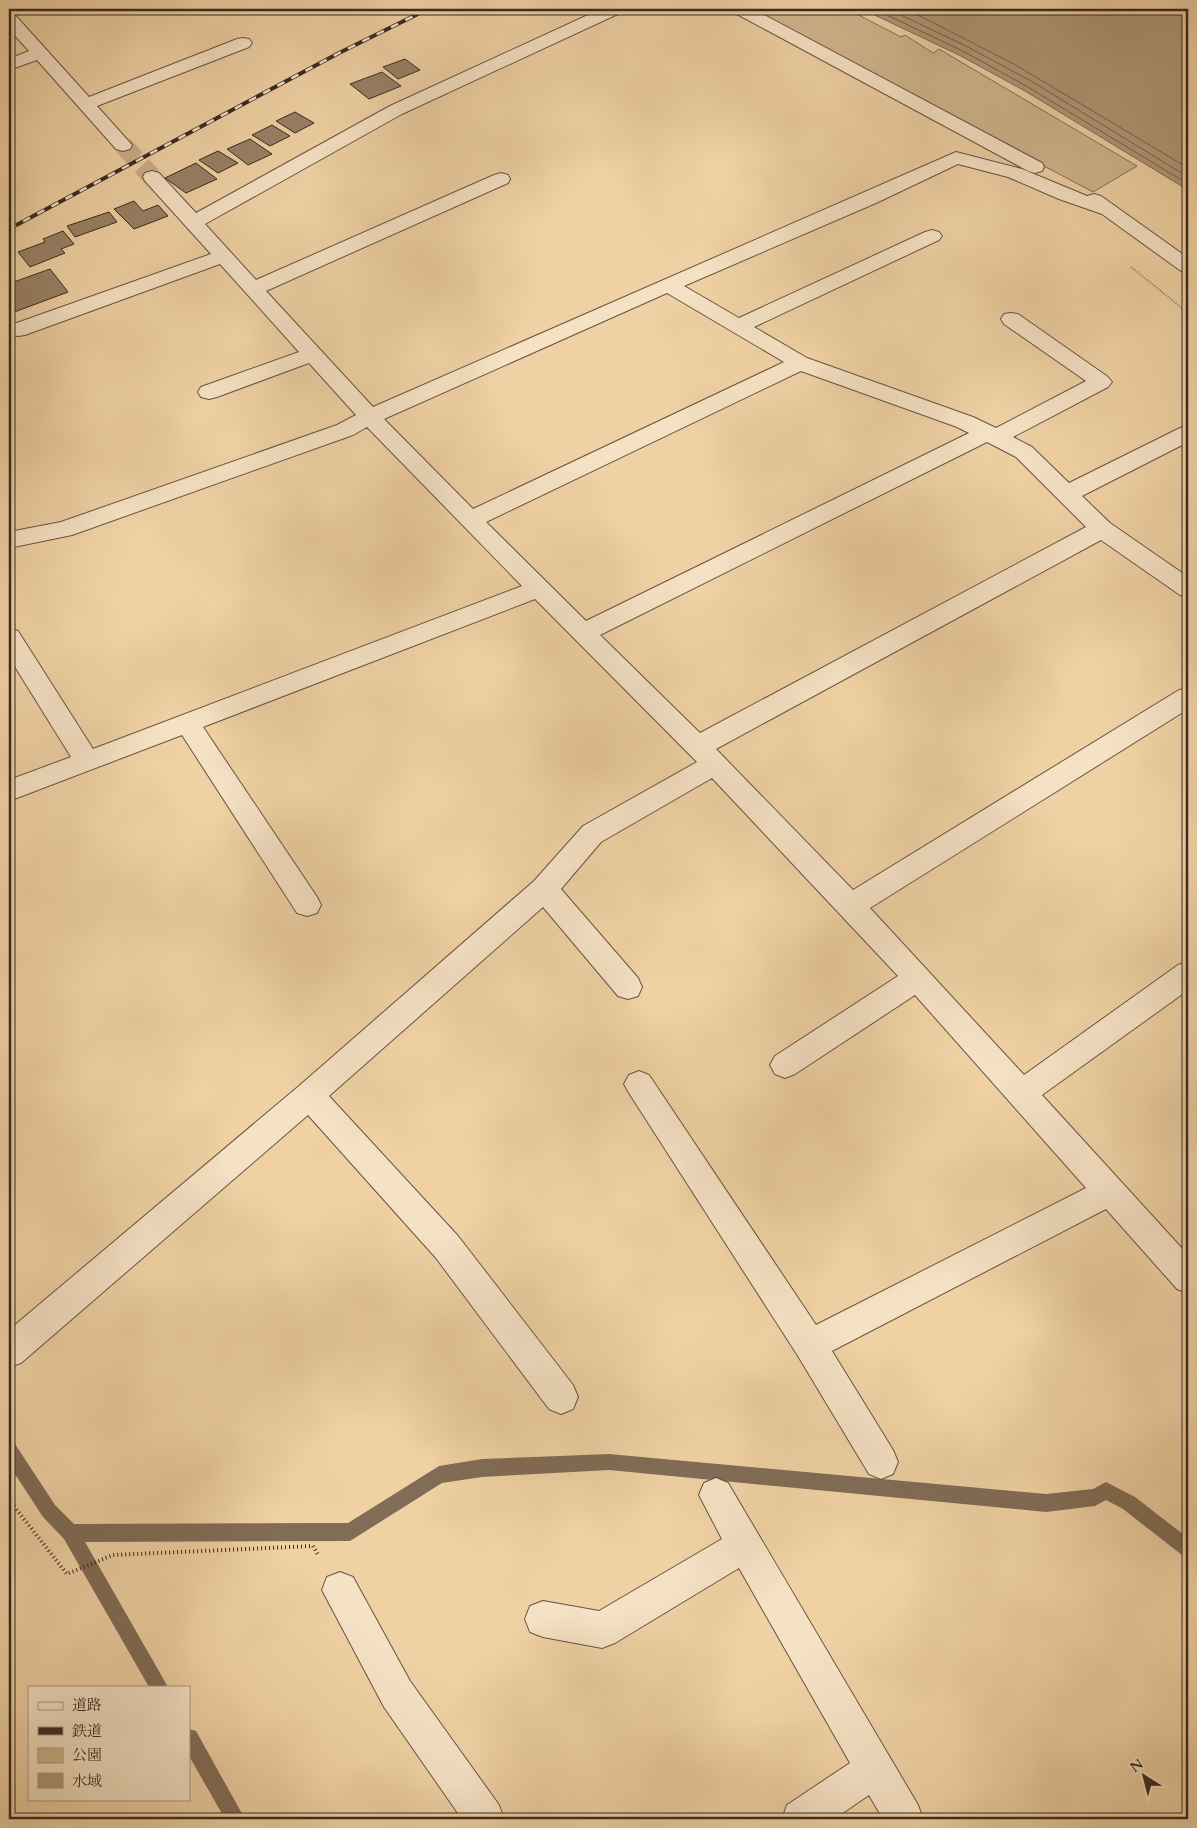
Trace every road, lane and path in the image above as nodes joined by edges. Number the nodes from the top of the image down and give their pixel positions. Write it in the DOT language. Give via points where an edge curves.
graph roads {
  1 [pos="614,9"];
  2 [pos="741,9"];
  3 [pos="9,19"];
  4 [pos="243,43"];
  5 [pos="40,54"];
  6 [pos="9,65"];
  7 [pos="86,104"];
  8 [pos="124,144"];
  9 [pos="152,177"];
  10 [pos="501,179"];
  11 [pos="1110,210"];
  12 [pos="194,222"];
  13 [pos="932,236"];
  14 [pos="224,256"];
  15 [pos="1129,265"];
  16 [pos="1188,267"];
  17 [pos="668,285"];
  18 [pos="253,289"];
  19 [pos="1188,313"];
  20 [pos="1011,319"];
  21 [pos="738,327"];
  22 [pos="18,330"];
  23 [pos="312,354"];
  24 [pos="800,363"];
  25 [pos="209,392"];
  26 [pos="369,417"];
  27 [pos="1188,432"];
  28 [pos="991,436"];
  29 [pos="1066,494"];
  30 [pos="470,520"];
  31 [pos="1102,529"];
  32 [pos="9,540"];
  33 [pos="538,589"];
  34 [pos="1188,589"];
  35 [pos="582,633"];
  36 [pos="9,638"];
  37 [pos="1188,697"];
  38 [pos="187,723"];
  39 [pos="706,756"];
  40 [pos="87,761"];
  41 [pos="9,791"];
  42 [pos="544,888"];
  43 [pos="307,905"];
  44 [pos="850,906"];
  45 [pos="1188,974"];
  46 [pos="918,978"];
  47 [pos="628,987"];
  48 [pos="785,1066"];
  49 [pos="639,1084"];
  50 [pos="1022,1092"];
  51 [pos="309,1095"];
  52 [pos="1110,1190"];
  53 [pos="1186,1270"];
  54 [pos="810,1345"];
  55 [pos="9,1351"];
  56 [pos="561,1397"];
  57 [pos="881,1462"];
  58 [pos="716,1495"];
  59 [pos="9,1500"];
  60 [pos="745,1545"];
  61 [pos="340,1590"];
  62 [pos="543,1618"];
  63 [pos="874,1768"];
  64 [pos="486,1819"];
  65 [pos="801,1819"];
  66 [pos="904,1819"];
  1 -- 12 [label="street" via="396,110"];
  2 -- 11 [label="street"];
  3 -- 5 [label="street"];
  4 -- 7 [label="street"];
  5 -- 6 [label="street"];
  5 -- 7 [label="street"];
  7 -- 8 [label="street"];
  9 -- 12 [label="street"];
  10 -- 18 [label="street"];
  11 -- 16 [label="street"];
  11 -- 17 [label="street" via="1015,173 956,158"];
  12 -- 14 [label="street"];
  13 -- 21 [label="street"];
  14 -- 18 [label="street"];
  14 -- 22 [label="street"];
  15 -- 19 [label="path"];
  17 -- 21 [label="street"];
  17 -- 26 [label="street"];
  18 -- 23 [label="street"];
  20 -- 28 [label="street" via="1101,382"];
  21 -- 24 [label="street"];
  23 -- 25 [label="street"];
  23 -- 26 [label="street"];
  24 -- 28 [label="street" via="965,422"];
  24 -- 30 [label="street"];
  26 -- 30 [label="street"];
  26 -- 32 [label="street" via="346,430 64,529"];
  27 -- 29 [label="street"];
  28 -- 29 [label="street" via="1024,452"];
  28 -- 35 [label="street"];
  29 -- 31 [label="street"];
  30 -- 33 [label="street"];
  31 -- 34 [label="street"];
  31 -- 39 [label="street"];
  33 -- 35 [label="street"];
  33 -- 38 [label="street"];
  35 -- 39 [label="street"];
  36 -- 40 [label="street"];
  37 -- 44 [label="street"];
  38 -- 40 [label="street"];
  38 -- 43 [label="street"];
  39 -- 42 [label="street" via="592,834"];
  39 -- 44 [label="street"];
  40 -- 41 [label="street"];
  42 -- 47 [label="street"];
  42 -- 51 [label="street"];
  44 -- 46 [label="street"];
  45 -- 50 [label="street"];
  46 -- 48 [label="street"];
  46 -- 50 [label="street"];
  49 -- 54 [label="street"];
  50 -- 52 [label="street"];
  51 -- 55 [label="street"];
  51 -- 56 [label="street" via="447,1247"];
  52 -- 53 [label="street"];
  52 -- 54 [label="street"];
  54 -- 57 [label="street"];
  58 -- 60 [label="street"];
  59 -- 61 [label="path" via="67,1574 113,1555 312,1546"];
  60 -- 62 [label="street" via="602,1630"];
  60 -- 63 [label="street"];
  61 -- 64 [label="street" via="397,1694"];
  63 -- 65 [label="street"];
  63 -- 66 [label="street"];
}
